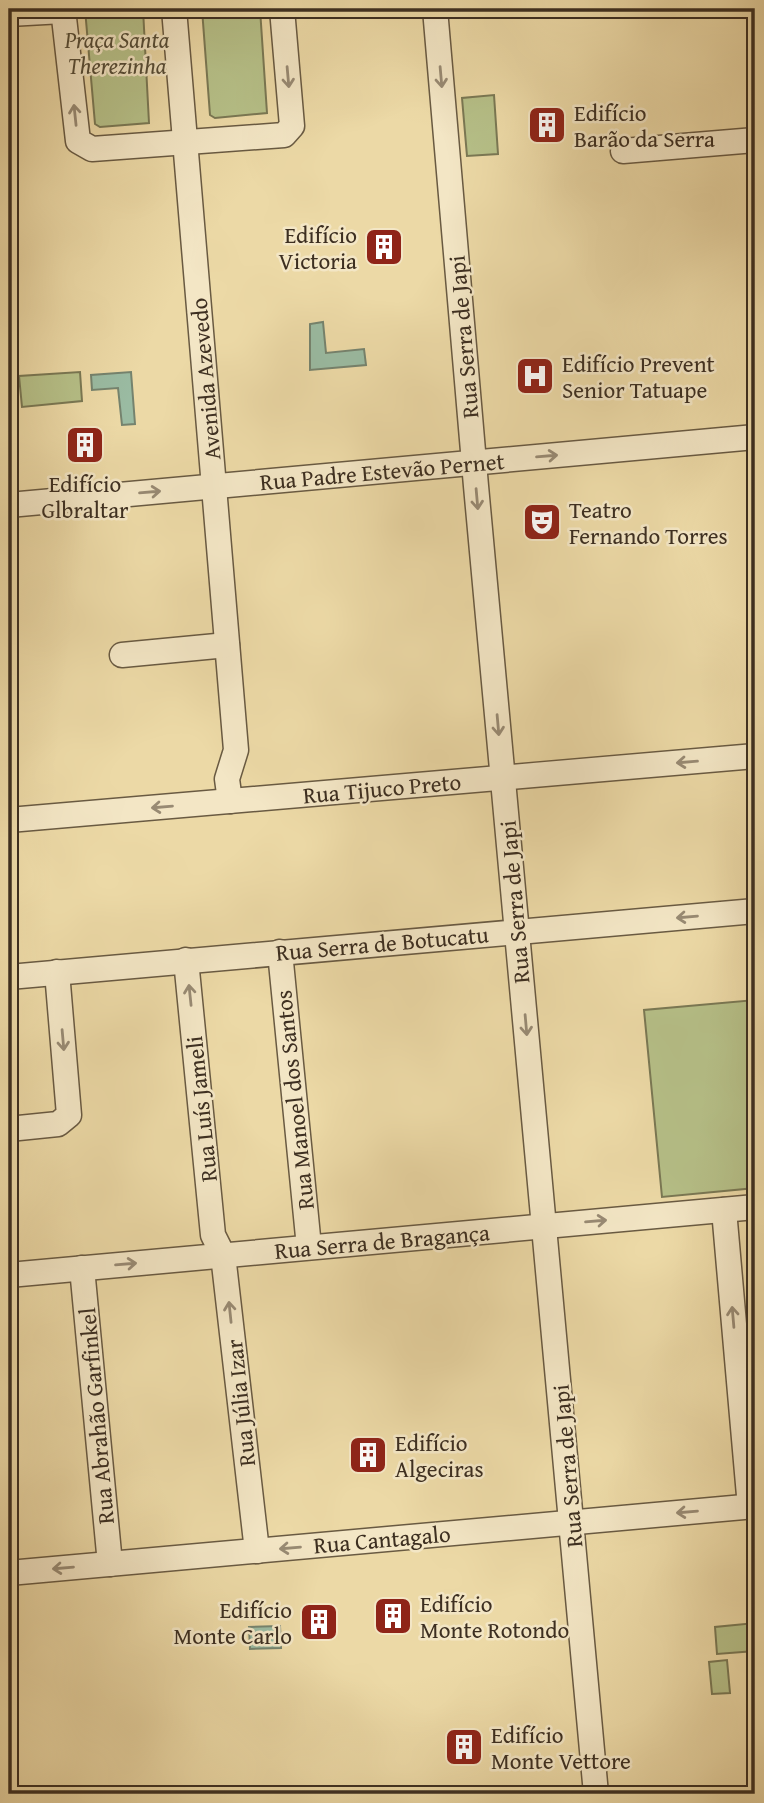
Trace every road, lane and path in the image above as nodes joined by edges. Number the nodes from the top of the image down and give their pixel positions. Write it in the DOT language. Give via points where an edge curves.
graph roads {
  1 [pos="174,9"];
  2 [pos="282,9"];
  3 [pos="436,9"];
  4 [pos="63,10"];
  5 [pos="9,15"];
  6 [pos="755,140"];
  7 [pos="185,142"];
  8 [pos="623,151"];
  9 [pos="755,437"];
  10 [pos="474,462"];
  11 [pos="214,486"];
  12 [pos="9,505"];
  13 [pos="227,645"];
  14 [pos="122,655"];
  15 [pos="755,756"];
  16 [pos="503,777"];
  17 [pos="240,800"];
  18 [pos="9,820"];
  19 [pos="755,911"];
  20 [pos="517,932"];
  21 [pos="280,952"];
  22 [pos="186,960"];
  23 [pos="57,972"];
  24 [pos="9,977"];
  25 [pos="9,1129"];
  26 [pos="755,1208"];
  27 [pos="724,1210"];
  28 [pos="545,1226"];
  29 [pos="309,1247"];
  30 [pos="223,1255"];
  31 [pos="82,1268"];
  32 [pos="9,1275"];
  33 [pos="752,1506"];
  34 [pos="572,1522"];
  35 [pos="257,1551"];
  36 [pos="110,1564"];
  37 [pos="9,1573"];
  38 [pos="596,1794"];
  1 -- 7 [label="street, Avenida Azevedo"];
  2 -- 7 [label="street, one-way" via="289,132"];
  3 -- 10 [label="street, Rua Serra de Japi, one-way"];
  4 -- 5 [label="street"];
  7 -- 4 [label="street, one-way" via="92,149 81,145"];
  6 -- 8 [label="street"];
  7 -- 11 [label="street, Avenida Azevedo"];
  10 -- 9 [label="street, Rua Padre Estevão Pernet, one-way"];
  10 -- 11 [label="street, Rua Padre Estevão Pernet"];
  10 -- 16 [label="street, Rua Serra de Japi, one-way"];
  12 -- 11 [label="street, Rua Padre Estevão Pernet, one-way"];
  11 -- 13 [label="street, Avenida Azevedo"];
  13 -- 14 [label="street"];
  13 -- 17 [label="street, Avenida Azevedo" via="236,750 227,779"];
  15 -- 16 [label="street, Rua Tijuco Preto, one-way"];
  16 -- 17 [label="street, Rua Tijuco Preto"];
  16 -- 20 [label="street, Rua Serra de Japi"];
  17 -- 18 [label="street, Rua Tijuco Preto, one-way"];
  19 -- 20 [label="street, Rua Serra de Botucatu, one-way"];
  20 -- 21 [label="street, Rua Serra de Botucatu"];
  20 -- 28 [label="street, Rua Serra de Japi, one-way"];
  21 -- 22 [label="street, Rua Serra de Botucatu"];
  21 -- 29 [label="street, Rua Manoel dos Santos"];
  22 -- 23 [label="street, Rua Serra de Botucatu"];
  30 -- 22 [label="street, Rua Luís Jameli, one-way" via="213,1235"];
  23 -- 24 [label="street, Rua Serra de Botucatu"];
  23 -- 25 [label="street, one-way" via="69,1115 58,1124"];
  26 -- 27 [label="street, Rua Serra de Bragança"];
  28 -- 27 [label="street, Rua Serra de Bragança, one-way"];
  33 -- 27 [label="street, one-way"];
  28 -- 29 [label="street, Rua Serra de Bragança"];
  28 -- 34 [label="street, Rua Serra de Japi"];
  29 -- 30 [label="street, Rua Serra de Bragança"];
  31 -- 30 [label="street, Rua Serra de Bragança, one-way"];
  35 -- 30 [label="street, Rua Júlia Izar, one-way"];
  31 -- 32 [label="street, Rua Serra de Bragança"];
  31 -- 36 [label="street, Rua Abrahão Garfinkel"];
  33 -- 34 [label="street, Rua Cantagalo, one-way"];
  34 -- 35 [label="street, Rua Cantagalo, one-way"];
  34 -- 38 [label="street, Rua Serra de Japi"];
  35 -- 36 [label="street, Rua Cantagalo"];
  36 -- 37 [label="street, Rua Cantagalo, one-way"];
}
